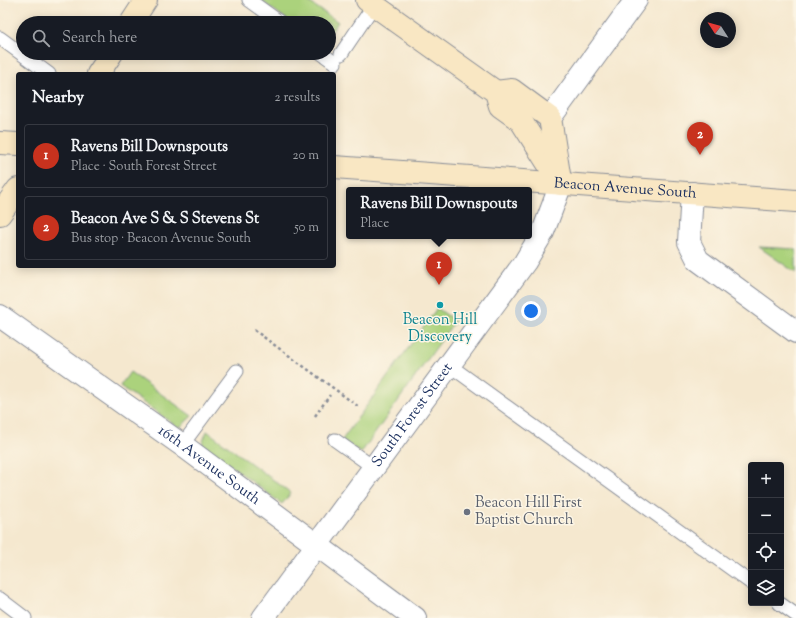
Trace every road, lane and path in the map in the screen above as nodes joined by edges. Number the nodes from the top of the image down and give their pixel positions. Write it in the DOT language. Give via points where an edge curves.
graph roads {
  1 [pos="146,0"];
  2 [pos="249,0"];
  3 [pos="636,0"];
  4 [pos="370,3"];
  5 [pos="136,16"];
  6 [pos="271,16"];
  7 [pos="0,38"];
  8 [pos="16,50"];
  9 [pos="336,57"];
  10 [pos="30,60"];
  11 [pos="107,60"];
  12 [pos="46,72"];
  13 [pos="99,72"];
  14 [pos="496,92"];
  15 [pos="550,118"];
  16 [pos="0,143"];
  17 [pos="16,144"];
  18 [pos="336,167"];
  19 [pos="561,184"];
  20 [pos="16,192"];
  21 [pos="692,193"];
  22 [pos="796,201"];
  23 [pos="0,214"];
  24 [pos="0,316"];
  25 [pos="254,330"];
  26 [pos="796,332"];
  27 [pos="449,365"];
  28 [pos="237,371"];
  29 [pos="330,395"];
  30 [pos="359,407"];
  31 [pos="314,416"];
  32 [pos="335,440"];
  33 [pos="182,445"];
  34 [pos="374,467"];
  35 [pos="316,545"];
  36 [pos="748,581"];
  37 [pos="0,599"];
  38 [pos="783,606"];
  39 [pos="796,615"];
  40 [pos="25,618"];
  41 [pos="263,618"];
  42 [pos="415,618"];
  1 -- 5 [label="street"];
  2 -- 6 [label="lane"];
  3 -- 15 [label="street"];
  4 -- 9 [label="lane" via="338,58"];
  4 -- 14 [label="street"];
  7 -- 8 [label="lane"];
  10 -- 12 [label="lane"];
  11 -- 13 [label="street"];
  14 -- 15 [label="street" via="512,90"];
  14 -- 19 [label="street" via="500,106 521,121"];
  15 -- 19 [label="street"];
  16 -- 17 [label="street"];
  18 -- 19 [label="street, Beacon Avenue South"];
  19 -- 21 [label="street, Beacon Avenue South"];
  19 -- 27 [label="street, South Forest Street" via="543,232 525,262"];
  20 -- 23 [label="street"];
  21 -- 22 [label="street, Beacon Avenue South"];
  21 -- 26 [label="street" via="689,242 698,260"];
  24 -- 33 [label="street, 16th Avenue South"];
  25 -- 30 [label="path"];
  27 -- 34 [label="street, South Forest Street"];
  27 -- 36 [label="lane"];
  28 -- 33 [label="lane"];
  29 -- 31 [label="path"];
  32 -- 34 [label="lane"];
  33 -- 35 [label="street, 16th Avenue South"];
  34 -- 35 [label="street, South Forest Street"];
  35 -- 41 [label="street, South Forest Street"];
  35 -- 42 [label="street, 16th Avenue South"];
  37 -- 40 [label="lane"];
  38 -- 39 [label="lane"];
}
